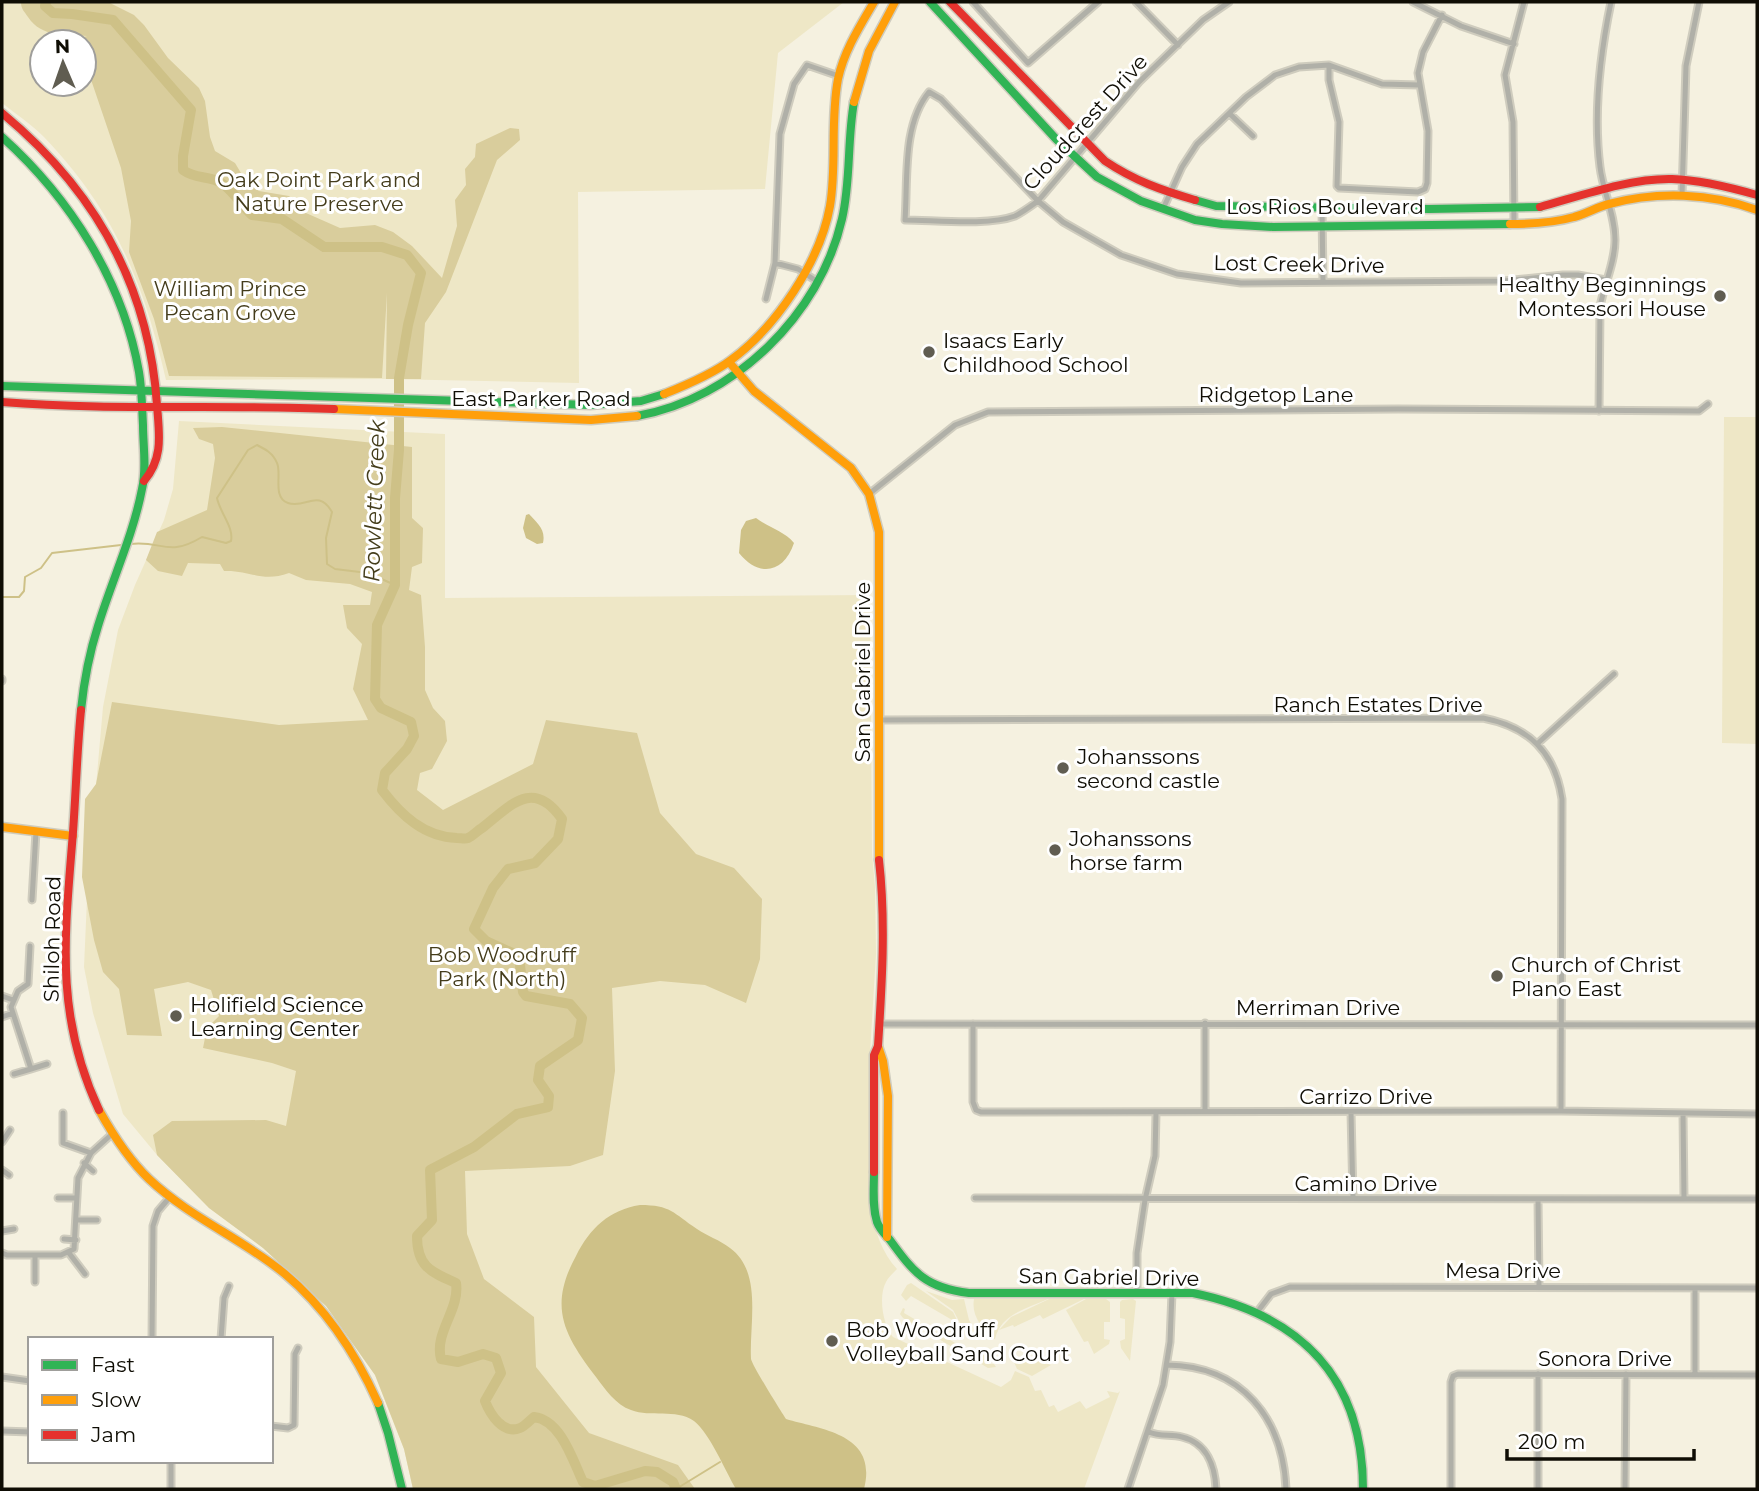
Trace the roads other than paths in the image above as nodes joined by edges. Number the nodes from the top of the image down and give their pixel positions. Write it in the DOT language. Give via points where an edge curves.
graph roads {
  1 [pos="874,2"];
  2 [pos="895,2"];
  3 [pos="930,2"];
  4 [pos="950,2"];
  5 [pos="973,2"];
  6 [pos="1098,2"];
  7 [pos="1136,2"];
  8 [pos="1229,2"];
  9 [pos="1413,2"];
  10 [pos="1524,2"];
  11 [pos="1611,2"];
  12 [pos="1699,2"];
  13 [pos="1442,15"];
  14 [pos="1514,44"];
  15 [pos="1178,45"];
  16 [pos="1329,65"];
  17 [pos="839,76"];
  18 [pos="1419,85"];
  19 [pos="2,113"];
  20 [pos="1230,114"];
  21 [pos="1253,136"];
  22 [pos="2,137"];
  23 [pos="1086,143"];
  24 [pos="1074,156"];
  25 [pos="1682,180"];
  26 [pos="1604,190"];
  27 [pos="1169,193"];
  28 [pos="1682,195"];
  29 [pos="1757,195"];
  30 [pos="1038,201"];
  31 [pos="1609,204"];
  32 [pos="1322,208"];
  33 [pos="1514,208"];
  34 [pos="1163,209"];
  35 [pos="1757,210"];
  36 [pos="905,220"];
  37 [pos="1514,224"];
  38 [pos="1322,225"];
  39 [pos="775,263"];
  40 [pos="805,273"];
  41 [pos="1606,280"];
  42 [pos="818,282"];
  43 [pos="1323,282"];
  44 [pos="766,299"];
  45 [pos="729,362"];
  46 [pos="738,374"];
  47 [pos="2,386"];
  48 [pos="141,390"];
  49 [pos="158,390"];
  50 [pos="659,396"];
  51 [pos="2,402"];
  52 [pos="1708,404"];
  53 [pos="158,405"];
  54 [pos="590,405"];
  55 [pos="142,406"];
  56 [pos="664,410"];
  57 [pos="1599,411"];
  58 [pos="591,420"];
  59 [pos="144,481"];
  60 [pos="869,494"];
  61 [pos="1614,674"];
  62 [pos="880,720"];
  63 [pos="1537,744"];
  64 [pos="2,827"];
  65 [pos="36,832"];
  66 [pos="73,836"];
  67 [pos="32,900"];
  68 [pos="30,946"];
  69 [pos="2,996"];
  70 [pos="13,1006"];
  71 [pos="2,1017"];
  72 [pos="1205,1023"];
  73 [pos="1562,1023"];
  74 [pos="879,1024"];
  75 [pos="973,1024"];
  76 [pos="1757,1025"];
  77 [pos="47,1064"];
  78 [pos="31,1069"];
  79 [pos="14,1073"];
  80 [pos="1205,1111"];
  81 [pos="1561,1111"];
  82 [pos="1351,1112"];
  83 [pos="63,1113"];
  84 [pos="1156,1113"];
  85 [pos="1684,1114"];
  86 [pos="1757,1114"];
  87 [pos="10,1130"];
  88 [pos="112,1134"];
  89 [pos="2,1142"];
  90 [pos="91,1153"];
  91 [pos="85,1163"];
  92 [pos="2,1170"];
  93 [pos="93,1171"];
  94 [pos="9,1175"];
  95 [pos="170,1197"];
  96 [pos="58,1198"];
  97 [pos="76,1198"];
  98 [pos="975,1198"];
  99 [pos="1353,1198"];
  100 [pos="1684,1198"];
  101 [pos="1538,1199"];
  102 [pos="1757,1199"];
  103 [pos="1145,1200"];
  104 [pos="76,1220"];
  105 [pos="97,1220"];
  106 [pos="14,1230"];
  107 [pos="2,1231"];
  108 [pos="64,1240"];
  109 [pos="76,1240"];
  110 [pos="2,1253"];
  111 [pos="69,1253"];
  112 [pos="35,1256"];
  113 [pos="85,1274"];
  114 [pos="35,1282"];
  115 [pos="229,1286"];
  116 [pos="1539,1286"];
  117 [pos="1695,1288"];
  118 [pos="1757,1288"];
  119 [pos="1137,1292"];
  120 [pos="1172,1293"];
  121 [pos="1258,1311"];
  122 [pos="152,1337"];
  123 [pos="221,1337"];
  124 [pos="298,1348"];
  125 [pos="1167,1365"];
  126 [pos="1538,1374"];
  127 [pos="1626,1374"];
  128 [pos="1695,1375"];
  129 [pos="1757,1375"];
  130 [pos="2,1377"];
  131 [pos="28,1381"];
  132 [pos="273,1426"];
  133 [pos="2,1432"];
  134 [pos="28,1432"];
  135 [pos="1149,1432"];
  136 [pos="171,1463"];
  137 [pos="171,1489"];
  138 [pos="402,1489"];
  139 [pos="1128,1489"];
  140 [pos="1216,1489"];
  141 [pos="1286,1489"];
  142 [pos="1363,1489"];
  143 [pos="1451,1489"];
  144 [pos="1538,1489"];
  145 [pos="1625,1489"];
  1 -- 17 [label="main road, East Parker Road"];
  2 -- 42 [label="main road, East Parker Road" via="863,63 853,102 843,216"];
  3 -- 24 [label="main road, Los Rios Boulevard"];
  4 -- 23 [label="main road, Los Rios Boulevard"];
  5 -- 6 [label="street" via="1028,64"];
  7 -- 15 [label="street"];
  8 -- 15 [label="street, Cloudcrest Drive"];
  9 -- 13 [label="street"];
  10 -- 14 [label="street"];
  11 -- 26 [label="street" via="1599,91"];
  12 -- 25 [label="street" via="1686,66"];
  13 -- 14 [label="street"];
  13 -- 18 [label="street" via="1423,52"];
  14 -- 33 [label="street" via="1505,75 1513,122"];
  15 -- 23 [label="street, Cloudcrest Drive"];
  16 -- 18 [label="street" via="1382,84"];
  16 -- 18 [label="street" via="1339,122 1339,188 1425,190 1428,131"];
  16 -- 20 [label="street" via="1298,67 1275,75"];
  17 -- 39 [label="street" via="807,65 794,84 780,134"];
  17 -- 40 [label="main road, East Parker Road" via="829,210"];
  19 -- 49 [label="main road, Shiloh Road" via="56,163 107,234 137,300"];
  20 -- 21 [label="street"];
  20 -- 27 [label="street" via="1197,144"];
  22 -- 48 [label="main road, Shiloh Road" via="45,179 93,247 121,307"];
  23 -- 24 [label="street, Cloudcrest Drive"];
  23 -- 27 [label="main road, Los Rios Boulevard" via="1128,176"];
  24 -- 30 [label="street, Cloudcrest Drive"];
  24 -- 34 [label="main road, Los Rios Boulevard" via="1121,192"];
  25 -- 26 [label="main road, Los Rios Boulevard" via="1645,181"];
  25 -- 28 [label="street"];
  25 -- 29 [label="main road, Los Rios Boulevard"];
  26 -- 31 [label="street"];
  26 -- 33 [label="main road, Los Rios Boulevard" via="1559,203"];
  27 -- 32 [label="main road, Los Rios Boulevard" via="1216,206"];
  27 -- 34 [label="street"];
  28 -- 31 [label="main road, Los Rios Boulevard"];
  28 -- 35 [label="main road, Los Rios Boulevard" via="1732,201"];
  30 -- 36 [label="street, Cloudcrest Drive" via="1014,216 993,220"];
  30 -- 36 [label="street, Lost Creek Drive" via="941,99 929,92 912,126"];
  30 -- 43 [label="street, Lost Creek Drive" via="1063,222 1121,255 1177,274 1241,283"];
  31 -- 37 [label="main road, Los Rios Boulevard" via="1555,222"];
  31 -- 41 [label="street" via="1615,241"];
  32 -- 33 [label="main road, Los Rios Boulevard"];
  32 -- 38 [label="street"];
  33 -- 37 [label="street"];
  34 -- 38 [label="main road, Los Rios Boulevard" via="1222,225"];
  37 -- 38 [label="main road, Los Rios Boulevard"];
  38 -- 43 [label="street"];
  39 -- 40 [label="street"];
  39 -- 44 [label="street"];
  40 -- 42 [label="street"];
  40 -- 45 [label="main road, East Parker Road" via="774,319"];
  41 -- 43 [label="street, Lost Creek Drive" via="1563,275 1504,281"];
  41 -- 57 [label="street" via="1600,307"];
  42 -- 46 [label="main road, East Parker Road" via="781,334"];
  45 -- 46 [label="main road, San Gabriel Drive"];
  45 -- 50 [label="main road, East Parker Road"];
  46 -- 56 [label="main road, East Parker Road" via="705,395"];
  46 -- 60 [label="main road, San Gabriel Drive" via="839,457"];
  47 -- 48 [label="main road, East Parker Road"];
  48 -- 49 [label="main road, East Parker Road"];
  48 -- 55 [label="main road, Shiloh Road"];
  49 -- 53 [label="main road, Shiloh Road"];
  49 -- 54 [label="main road, East Parker Road"];
  50 -- 54 [label="main road, East Parker Road"];
  50 -- 56 [label="main road"];
  51 -- 55 [label="main road, East Parker Road"];
  52 -- 57 [label="street, Ridgetop Lane" via="1699,411"];
  53 -- 55 [label="main road, East Parker Road"];
  53 -- 58 [label="main road, East Parker Road"];
  53 -- 59 [label="main road, Shiloh Road" via="158,462"];
  54 -- 58 [label="main road"];
  55 -- 59 [label="main road, Shiloh Road"];
  56 -- 58 [label="main road, East Parker Road"];
  57 -- 60 [label="street, Ridgetop Lane" via="988,412 955,425"];
  59 -- 66 [label="main road, Shiloh Road" via="86,671"];
  60 -- 62 [label="main road, San Gabriel Drive" via="879,533"];
  61 -- 63 [label="street"];
  62 -- 63 [label="street, Ranch Estates Drive" via="1483,718 1512,726"];
  62 -- 74 [label="main road, San Gabriel Drive" via="883,962"];
  63 -- 73 [label="street, Ranch Estates Drive" via="1555,770 1562,799"];
  64 -- 65 [label="main road"];
  65 -- 66 [label="main road"];
  65 -- 67 [label="street"];
  66 -- 88 [label="main road, Shiloh Road" via="67,1004 80,1065"];
  68 -- 70 [label="street" via="28,984 18,991"];
  69 -- 70 [label="street"];
  70 -- 71 [label="street"];
  70 -- 78 [label="street"];
  72 -- 73 [label="street, Merriman Drive"];
  72 -- 75 [label="street, Merriman Drive"];
  72 -- 80 [label="street"];
  73 -- 76 [label="street, Merriman Drive"];
  73 -- 81 [label="street, Ranch Estates Drive"];
  74 -- 75 [label="street, Merriman Drive"];
  74 -- 119 [label="main road, San Gabriel Drive" via="887,1091 887,1237 912,1272 949,1291 969,1293"];
  75 -- 84 [label="street, Carrizo Drive" via="976,1110"];
  77 -- 78 [label="street"];
  78 -- 79 [label="street"];
  80 -- 82 [label="street, Carrizo Drive"];
  80 -- 84 [label="street, Carrizo Drive"];
  81 -- 82 [label="street, Carrizo Drive"];
  81 -- 85 [label="street, Carrizo Drive"];
  82 -- 99 [label="street"];
  83 -- 90 [label="street" via="63,1143"];
  84 -- 103 [label="street" via="1155,1157"];
  85 -- 86 [label="street, Carrizo Drive"];
  85 -- 100 [label="street"];
  87 -- 89 [label="street"];
  88 -- 90 [label="street"];
  88 -- 95 [label="main road, Shiloh Road"];
  90 -- 91 [label="street"];
  91 -- 93 [label="street"];
  91 -- 97 [label="street"];
  92 -- 94 [label="street"];
  95 -- 122 [label="street" via="153,1226"];
  95 -- 138 [label="main road, Shiloh Road" via="255,1249 299,1286 342,1335 379,1403"];
  96 -- 97 [label="street"];
  97 -- 104 [label="street"];
  98 -- 103 [label="street, Camino Drive"];
  99 -- 101 [label="street, Camino Drive"];
  99 -- 103 [label="street, Camino Drive"];
  100 -- 101 [label="street, Camino Drive"];
  100 -- 102 [label="street, Camino Drive"];
  101 -- 116 [label="street"];
  103 -- 119 [label="street"];
  104 -- 105 [label="street"];
  104 -- 109 [label="street"];
  106 -- 107 [label="street"];
  108 -- 109 [label="street"];
  109 -- 111 [label="street"];
  110 -- 112 [label="street"];
  111 -- 112 [label="street"];
  111 -- 113 [label="street"];
  112 -- 114 [label="street"];
  115 -- 123 [label="street"];
  116 -- 117 [label="street, Mesa Drive"];
  116 -- 121 [label="street, Mesa Drive" via="1290,1287 1270,1294"];
  117 -- 118 [label="street, Mesa Drive"];
  117 -- 128 [label="street"];
  119 -- 120 [label="main road, San Gabriel Drive"];
  120 -- 121 [label="main road, San Gabriel Drive" via="1217,1296"];
  120 -- 125 [label="street"];
  121 -- 142 [label="main road, San Gabriel Drive" via="1309,1346 1335,1380 1361,1445"];
  124 -- 132 [label="street" via="294,1425"];
  125 -- 135 [label="street"];
  125 -- 141 [label="street" via="1209,1371 1251,1399 1279,1442"];
  126 -- 127 [label="street, Sonora Drive"];
  126 -- 143 [label="street, Sonora Drive" via="1453,1376"];
  126 -- 144 [label="street"];
  127 -- 128 [label="street, Sonora Drive"];
  127 -- 145 [label="street"];
  128 -- 129 [label="street, Sonora Drive"];
  130 -- 131 [label="street"];
  133 -- 134 [label="street"];
  135 -- 139 [label="street"];
  135 -- 140 [label="street" via="1182,1437 1199,1446 1212,1462"];
  136 -- 137 [label="street"];
}
